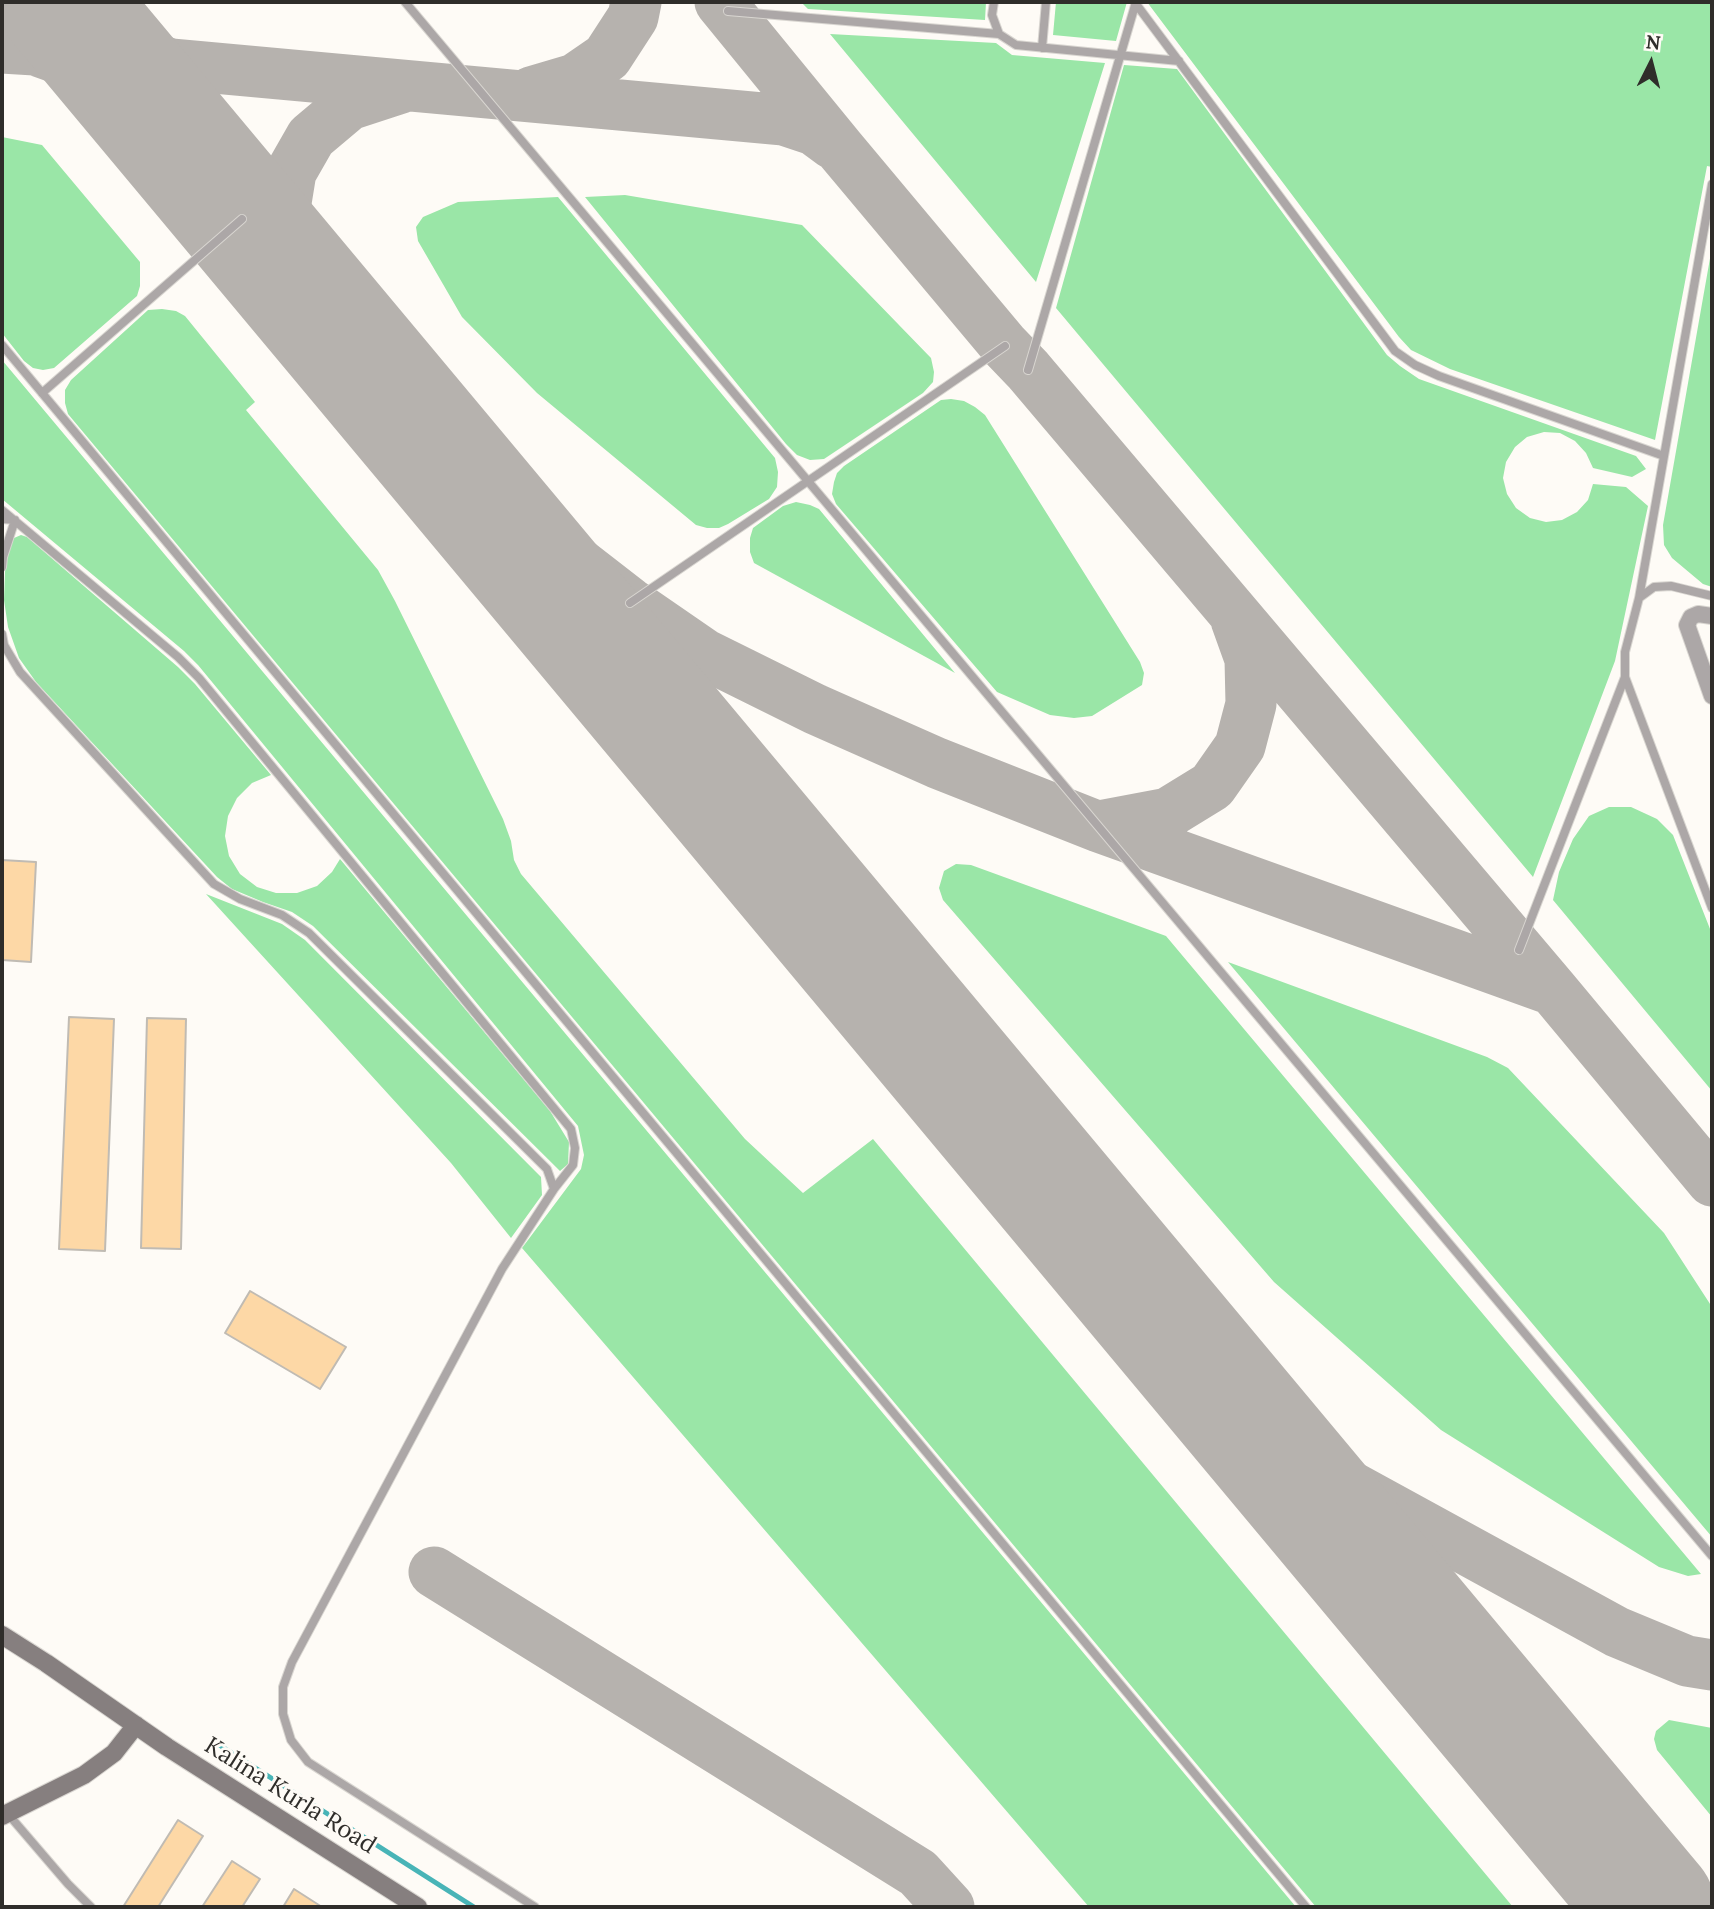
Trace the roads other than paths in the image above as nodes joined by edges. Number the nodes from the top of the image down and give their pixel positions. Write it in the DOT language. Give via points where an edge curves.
graph roads {
  1 [pos="405,2"];
  2 [pos="994,2"];
  3 [pos="1046,2"];
  4 [pos="1136,3"];
  5 [pos="727,11"];
  6 [pos="999,34"];
  7 [pos="1042,48"];
  8 [pos="1121,55"];
  9 [pos="1179,61"];
  10 [pos="1712,184"];
  11 [pos="242,219"];
  12 [pos="2,345"];
  13 [pos="1005,346"];
  14 [pos="1028,370"];
  15 [pos="42,393"];
  16 [pos="1664,456"];
  17 [pos="808,481"];
  18 [pos="2,510"];
  19 [pos="2,519"];
  20 [pos="15,520"];
  21 [pos="2,567"];
  22 [pos="1712,596"];
  23 [pos="1639,598"];
  24 [pos="630,603"];
  25 [pos="1712,616"];
  26 [pos="2,634"];
  27 [pos="1625,677"];
  28 [pos="1712,696"];
  29 [pos="1712,908"];
  30 [pos="1520,950"];
  31 [pos="554,1189"];
  32 [pos="1712,1556"];
  33 [pos="2,1635"];
  34 [pos="136,1725"];
  35 [pos="5,1815"];
  36 [pos="91,1907"];
  37 [pos="418,1907"];
  38 [pos="535,1907"];
  39 [pos="1306,1907"];
  1 -- 17 [label="lane"];
  2 -- 6 [label="lane" via="992,15"];
  3 -- 7 [label="lane"];
  4 -- 8 [label="lane"];
  4 -- 9 [label="lane"];
  5 -- 6 [label="lane"];
  6 -- 7 [label="lane" via="1016,45"];
  7 -- 8 [label="lane"];
  8 -- 9 [label="lane"];
  8 -- 14 [label="lane"];
  9 -- 16 [label="lane" via="1395,351 1439,376"];
  10 -- 16 [label="lane"];
  11 -- 15 [label="lane"];
  12 -- 15 [label="lane"];
  13 -- 17 [label="lane"];
  15 -- 39 [label="lane"];
  16 -- 23 [label="lane"];
  17 -- 24 [label="lane"];
  17 -- 32 [label="lane"];
  18 -- 20 [label="lane"];
  19 -- 20 [label="lane"];
  20 -- 21 [label="lane"];
  20 -- 31 [label="lane" via="199,678 571,1129 573,1165"];
  22 -- 23 [label="lane" via="1671,586 1654,587"];
  23 -- 27 [label="lane" via="1625,652"];
  25 -- 28 [label="street" via="1698,614 1687,625"];
  26 -- 31 [label="lane" via="20,673 214,884 282,915 309,933 547,1168"];
  27 -- 29 [label="lane"];
  27 -- 30 [label="lane"];
  31 -- 38 [label="lane" via="502,1269 292,1661 283,1687 283,1714 291,1740 308,1762"];
  33 -- 34 [label="street, Kalina Kurla Road"];
  34 -- 35 [label="street" via="114,1754 85,1775"];
  34 -- 37 [label="street, Kalina Kurla Road"];
  35 -- 36 [label="lane"];
}
